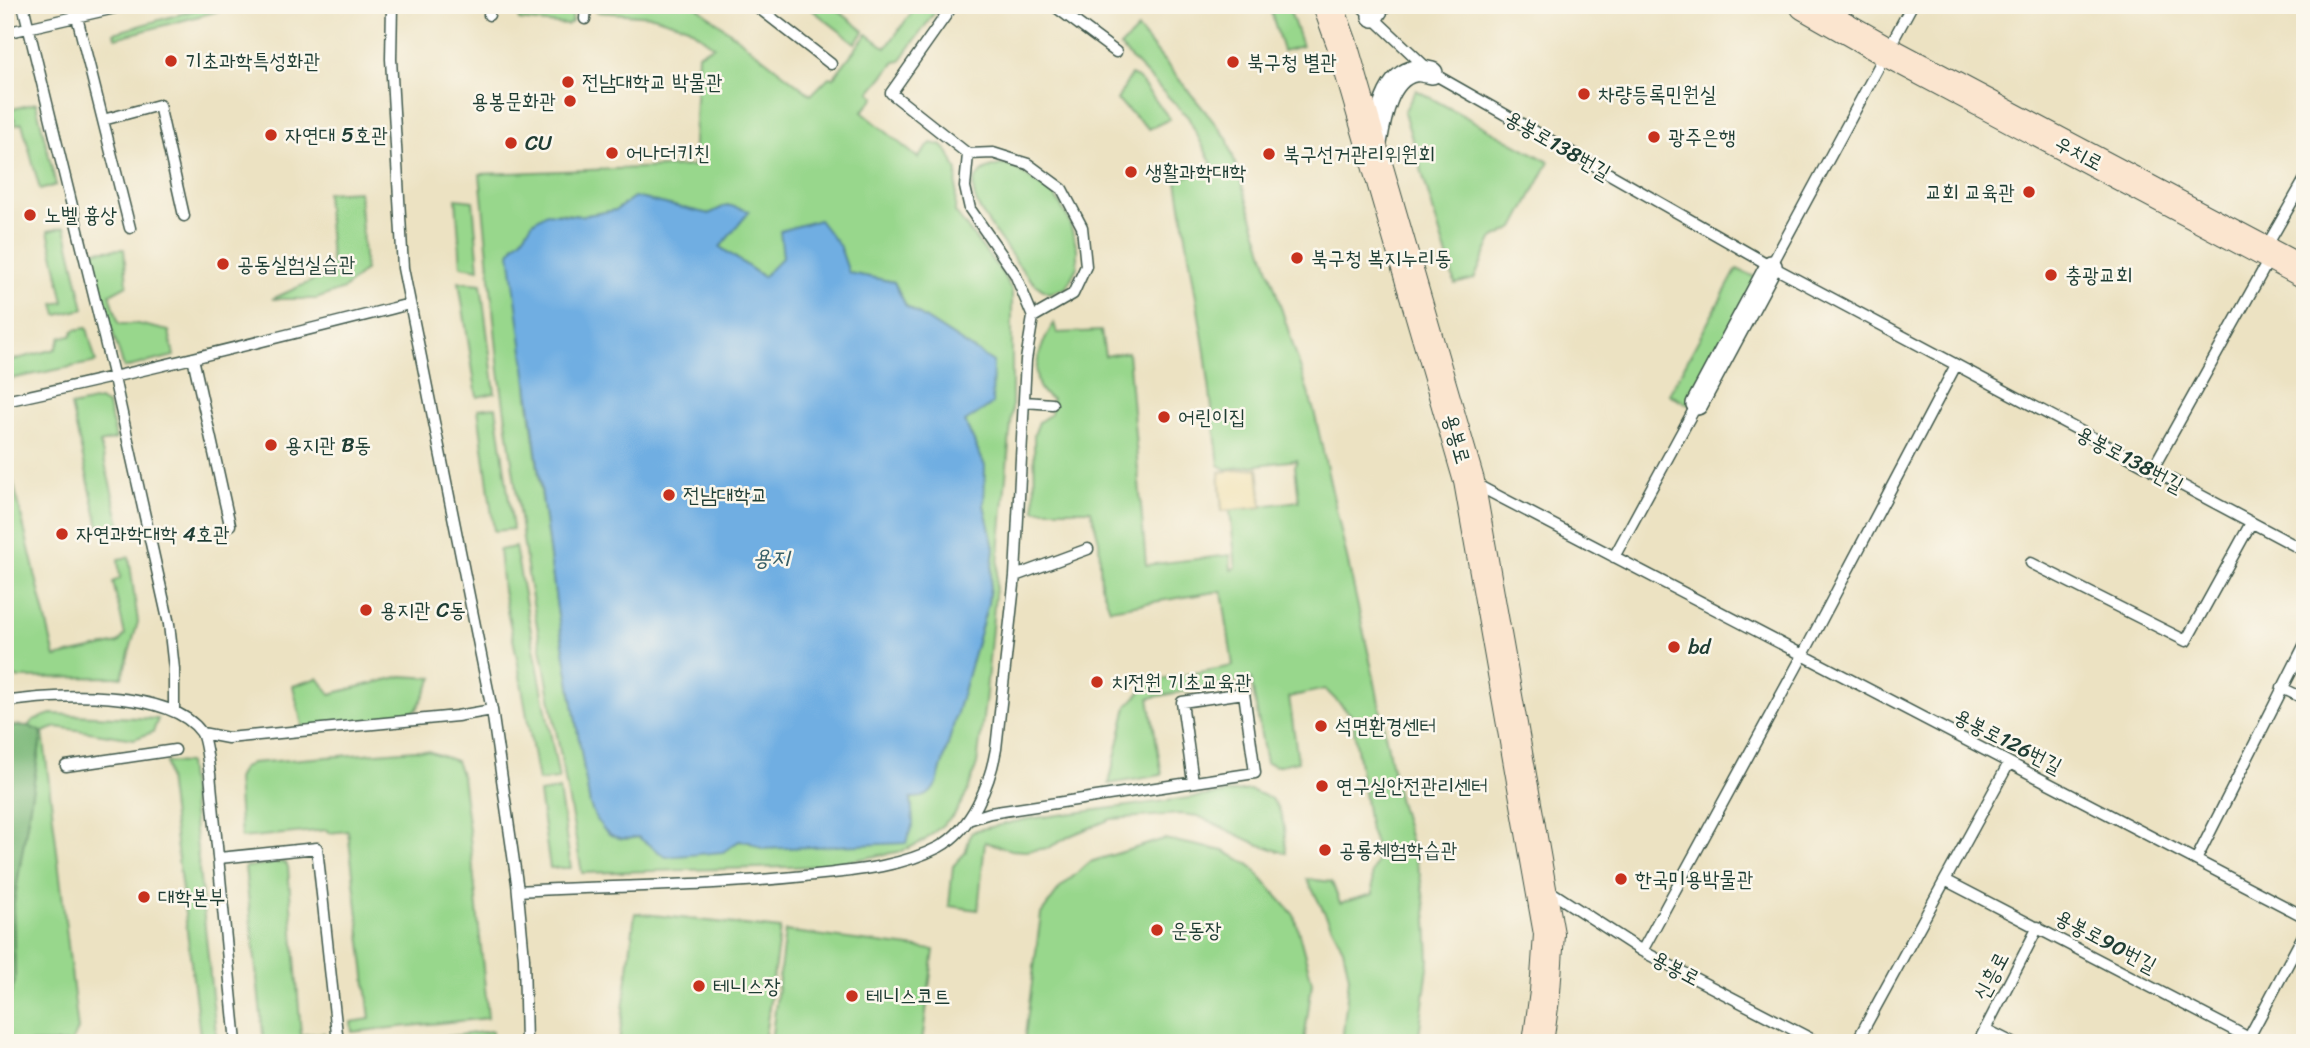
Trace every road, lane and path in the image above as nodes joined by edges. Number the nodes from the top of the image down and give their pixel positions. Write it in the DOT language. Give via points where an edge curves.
graph roads {
  1 [pos="23,5"];
  2 [pos="128,5"];
  3 [pos="392,5"];
  4 [pos="586,5"];
  5 [pos="755,5"];
  6 [pos="953,5"];
  7 [pos="1053,5"];
  8 [pos="1328,5"];
  9 [pos="1805,5"];
  10 [pos="1912,5"];
  11 [pos="1371,9"];
  12 [pos="78,17"];
  13 [pos="585,19"];
  14 [pos="28,27"];
  15 [pos="5,33"];
  16 [pos="1886,51"];
  17 [pos="1116,52"];
  18 [pos="831,64"];
  19 [pos="1432,73"];
  20 [pos="103,120"];
  21 [pos="968,154"];
  22 [pos="1374,154"];
  23 [pos="2305,179"];
  24 [pos="184,216"];
  25 [pos="130,228"];
  26 [pos="2267,253"];
  27 [pos="1771,266"];
  28 [pos="2305,273"];
  29 [pos="410,304"];
  30 [pos="1033,317"];
  31 [pos="192,358"];
  32 [pos="1956,365"];
  33 [pos="114,378"];
  34 [pos="5,401"];
  35 [pos="1025,402"];
  36 [pos="1052,404"];
  37 [pos="1697,404"];
  38 [pos="2152,470"];
  39 [pos="1469,481"];
  40 [pos="2251,523"];
  41 [pos="230,525"];
  42 [pos="1088,549"];
  43 [pos="2305,551"];
  44 [pos="1614,557"];
  45 [pos="2031,564"];
  46 [pos="1015,576"];
  47 [pos="2305,644"];
  48 [pos="1803,655"];
  49 [pos="2283,688"];
  50 [pos="2305,699"];
  51 [pos="5,702"];
  52 [pos="174,709"];
  53 [pos="492,710"];
  54 [pos="202,733"];
  55 [pos="175,750"];
  56 [pos="2009,762"];
  57 [pos="66,766"];
  58 [pos="1193,782"];
  59 [pos="968,820"];
  60 [pos="219,858"];
  61 [pos="2196,860"];
  62 [pos="1945,880"];
  63 [pos="1540,884"];
  64 [pos="518,891"];
  65 [pos="2305,917"];
  66 [pos="2038,928"];
  67 [pos="2305,932"];
  68 [pos="1642,951"];
  69 [pos="1985,1029"];
  70 [pos="2248,1040"];
  71 [pos="236,1043"];
  72 [pos="338,1043"];
  73 [pos="526,1043"];
  74 [pos="1538,1043"];
  75 [pos="1819,1043"];
  76 [pos="1856,1043"];
  77 [pos="1978,1043"];
  78 [pos="2013,1043"];
  1 -- 14 [label="lane"];
  2 -- 12 [label="lane"];
  3 -- 29 [label="lane" via="403,268"];
  4 -- 13 [label="lane"];
  5 -- 18 [label="lane"];
  6 -- 21 [label="lane" via="891,93"];
  7 -- 17 [label="lane"];
  8 -- 22 [label="main road, 용봉로"];
  9 -- 16 [label="main road, 우치로"];
  10 -- 16 [label="lane"];
  11 -- 19 [label="lane, 용봉로138번길"];
  12 -- 14 [label="lane"];
  12 -- 20 [label="lane"];
  14 -- 15 [label="lane"];
  14 -- 33 [label="lane"];
  16 -- 26 [label="main road, 우치로"];
  16 -- 27 [label="lane"];
  19 -- 22 [label="street" via="1413,71 1399,79 1382,112"];
  19 -- 27 [label="lane, 용봉로138번길"];
  20 -- 24 [label="lane" via="159,105"];
  20 -- 25 [label="lane"];
  21 -- 30 [label="lane" via="965,187 970,209 1016,274"];
  21 -- 30 [label="lane" via="993,153 1028,164 1062,189 1082,228 1086,265 1073,294"];
  22 -- 39 [label="main road, 용봉로"];
  23 -- 26 [label="lane"];
  26 -- 28 [label="main road, 우치로"];
  26 -- 38 [label="lane"];
  27 -- 32 [label="lane, 용봉로138번길"];
  27 -- 37 [label="street"];
  29 -- 31 [label="lane"];
  29 -- 53 [label="lane"];
  30 -- 35 [label="lane"];
  31 -- 33 [label="lane"];
  31 -- 41 [label="lane" via="205,398"];
  32 -- 38 [label="lane, 용봉로138번길"];
  32 -- 48 [label="lane"];
  33 -- 34 [label="lane"];
  33 -- 52 [label="lane" via="169,624"];
  35 -- 36 [label="lane"];
  35 -- 46 [label="lane"];
  37 -- 44 [label="lane"];
  38 -- 40 [label="lane, 용봉로138번길"];
  39 -- 44 [label="lane, 용봉로126번길"];
  39 -- 63 [label="main road, 용봉로"];
  40 -- 43 [label="lane, 용봉로138번길"];
  40 -- 45 [label="lane" via="2186,641"];
  42 -- 46 [label="lane"];
  44 -- 48 [label="lane, 용봉로126번길"];
  46 -- 59 [label="lane" via="993,766"];
  47 -- 49 [label="lane"];
  48 -- 56 [label="lane, 용봉로126번길"];
  48 -- 68 [label="lane"];
  49 -- 50 [label="lane"];
  49 -- 61 [label="lane"];
  51 -- 52 [label="lane" via="118,699"];
  52 -- 54 [label="lane"];
  53 -- 54 [label="lane" via="228,738"];
  53 -- 64 [label="lane"];
  54 -- 60 [label="lane"];
  55 -- 57 [label="lane"];
  56 -- 61 [label="lane, 용봉로126번길"];
  56 -- 62 [label="lane"];
  58 -- 58 [label="lane" via="1255,773 1244,693 1182,702"];
  58 -- 59 [label="lane"];
  59 -- 64 [label="lane" via="940,846 869,868 754,881"];
  60 -- 71 [label="lane"];
  60 -- 72 [label="lane" via="317,848"];
  61 -- 65 [label="lane, 용봉로126번길"];
  62 -- 66 [label="lane, 용봉로90번길"];
  62 -- 76 [label="lane"];
  63 -- 68 [label="lane, 용봉로"];
  63 -- 74 [label="main road, 용봉로" via="1549,934"];
  64 -- 73 [label="lane"];
  66 -- 69 [label="lane, 신흥로"];
  66 -- 70 [label="lane, 용봉로90번길"];
  67 -- 70 [label="lane"];
  68 -- 75 [label="lane, 용봉로"];
  69 -- 77 [label="lane, 신흥로"];
  69 -- 78 [label="lane"];
}
